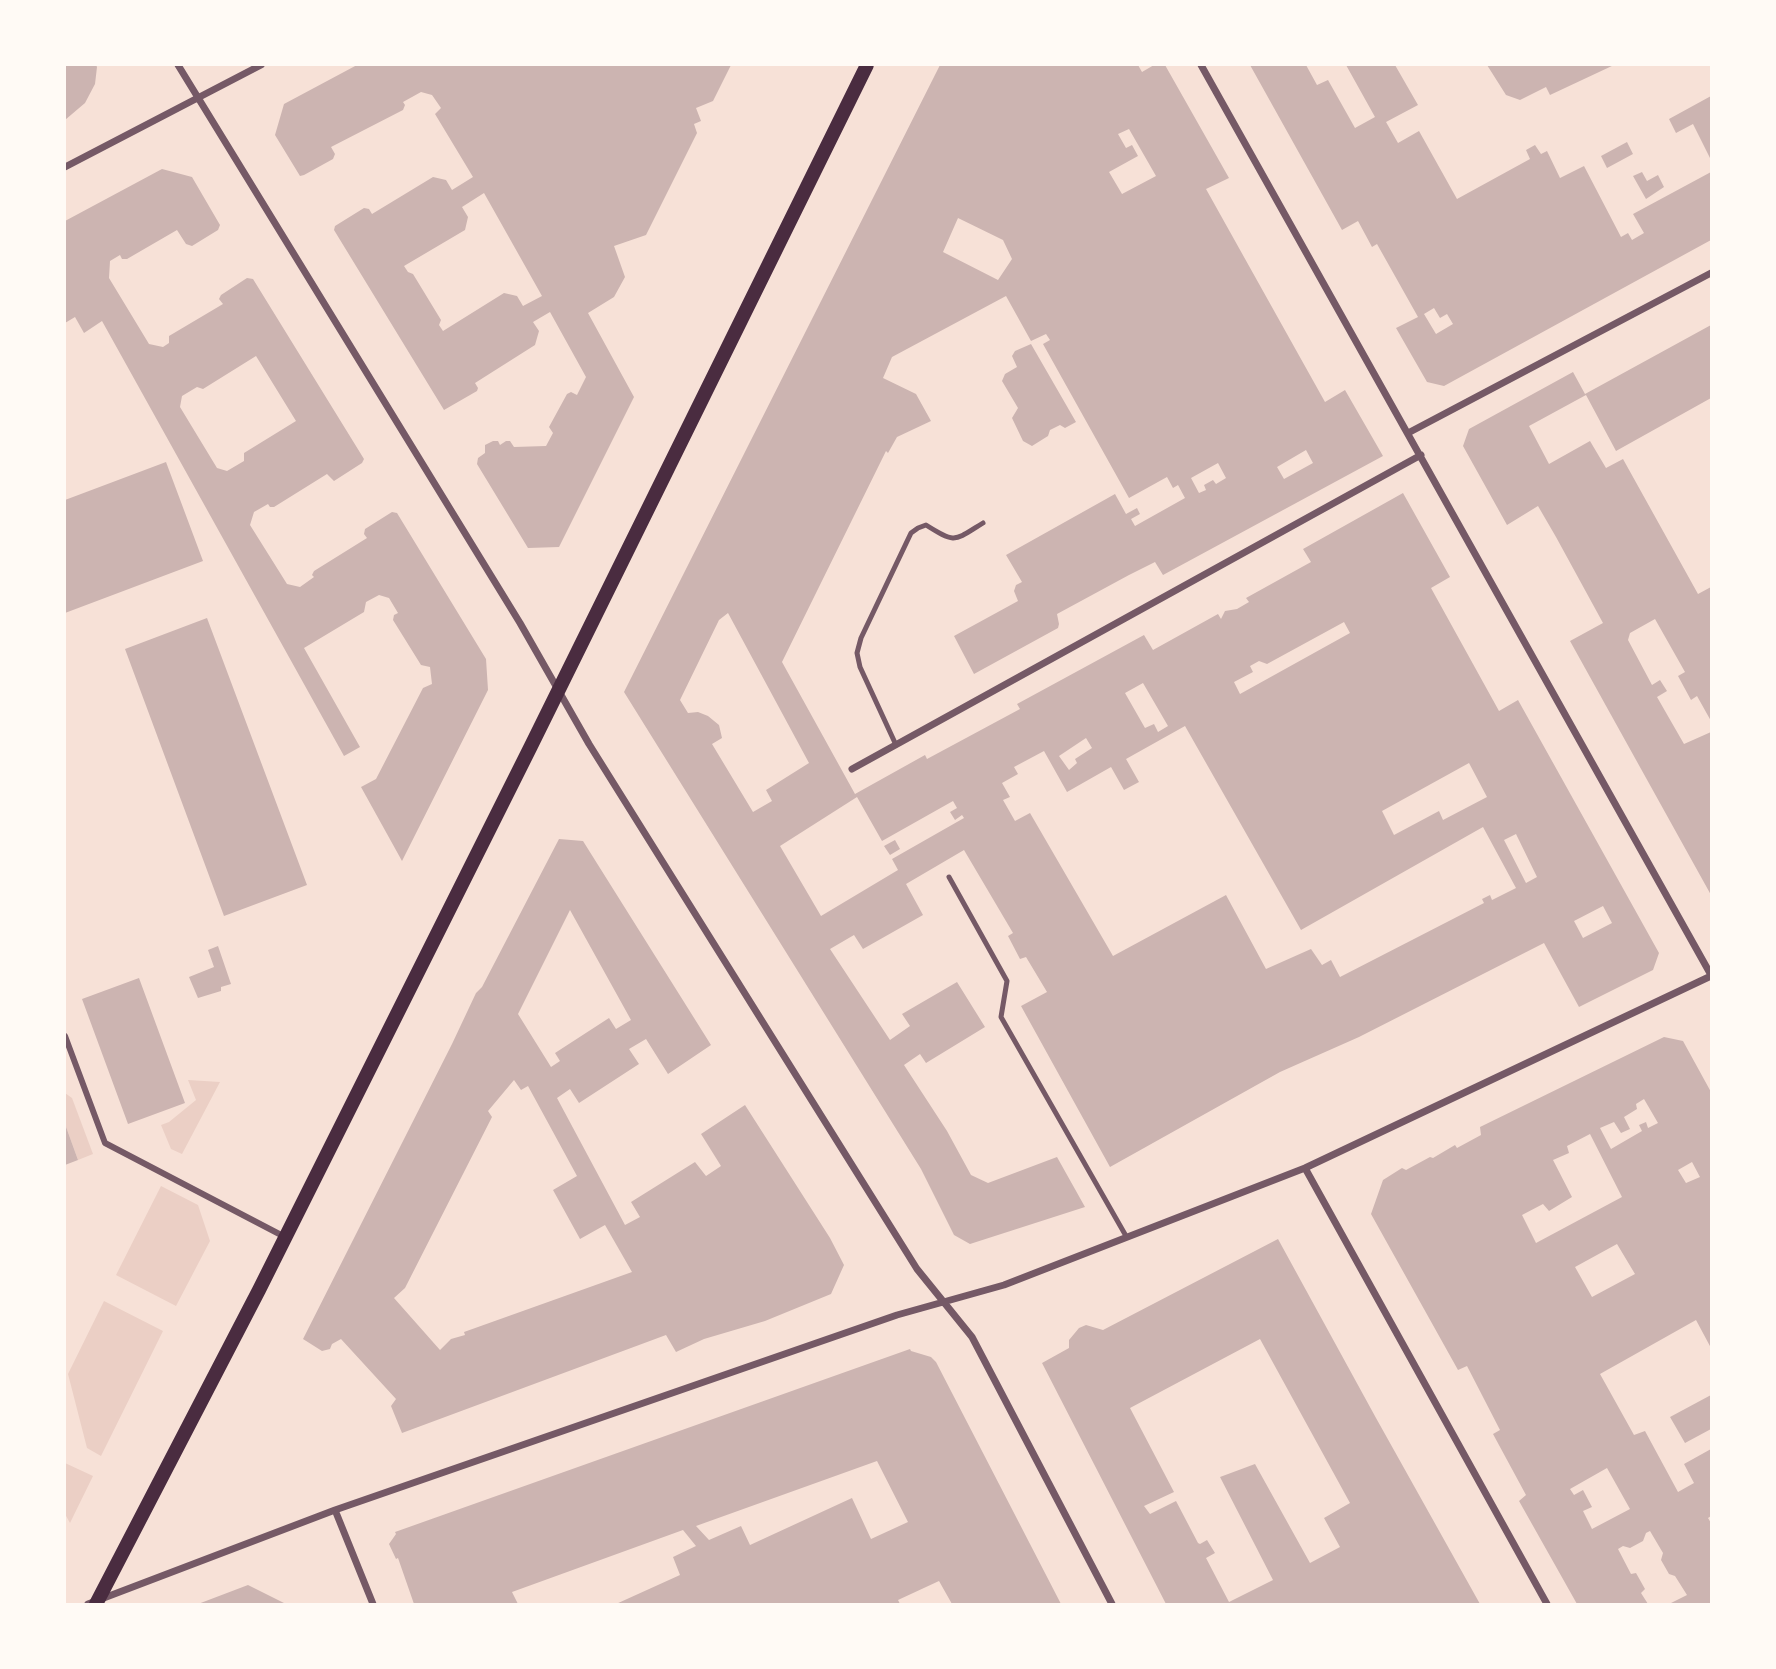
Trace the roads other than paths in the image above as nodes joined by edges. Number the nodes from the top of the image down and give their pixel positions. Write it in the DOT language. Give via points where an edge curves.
graph roads {
  1 [pos="178,65"];
  2 [pos="261,65"];
  3 [pos="867,65"];
  4 [pos="1201,65"];
  5 [pos="199,98"];
  6 [pos="65,167"];
  7 [pos="1711,273"];
  8 [pos="1408,433"];
  9 [pos="1420,455"];
  10 [pos="983,523"];
  11 [pos="558,690"];
  12 [pos="896,745"];
  13 [pos="852,769"];
  14 [pos="949,877"];
  15 [pos="1711,975"];
  16 [pos="65,1036"];
  17 [pos="1305,1168"];
  18 [pos="1126,1236"];
  19 [pos="285,1237"];
  20 [pos="943,1302"];
  21 [pos="335,1510"];
  22 [pos="94,1603"];
  23 [pos="373,1604"];
  24 [pos="1112,1604"];
  25 [pos="1547,1604"];
  1 -- 5 [label="street"];
  2 -- 5 [label="street"];
  3 -- 11 [label="main road"];
  4 -- 8 [label="street"];
  5 -- 6 [label="street"];
  5 -- 11 [label="street"];
  7 -- 8 [label="street"];
  8 -- 9 [label="street"];
  9 -- 12 [label="street"];
  9 -- 15 [label="street"];
  10 -- 12 [label="lane" via="957,539 926,526 911,533 861,638 860,667"];
  11 -- 19 [label="main road"];
  11 -- 20 [label="street" via="917,1269"];
  12 -- 13 [label="street"];
  14 -- 18 [label="lane" via="1007,981 1001,1017"];
  15 -- 17 [label="street"];
  16 -- 19 [label="street" via="104,1143"];
  17 -- 18 [label="street"];
  17 -- 25 [label="street"];
  18 -- 20 [label="street" via="1004,1285"];
  19 -- 22 [label="main road"];
  20 -- 21 [label="street"];
  20 -- 24 [label="street" via="972,1337"];
  21 -- 22 [label="street"];
  21 -- 23 [label="street"];
}
